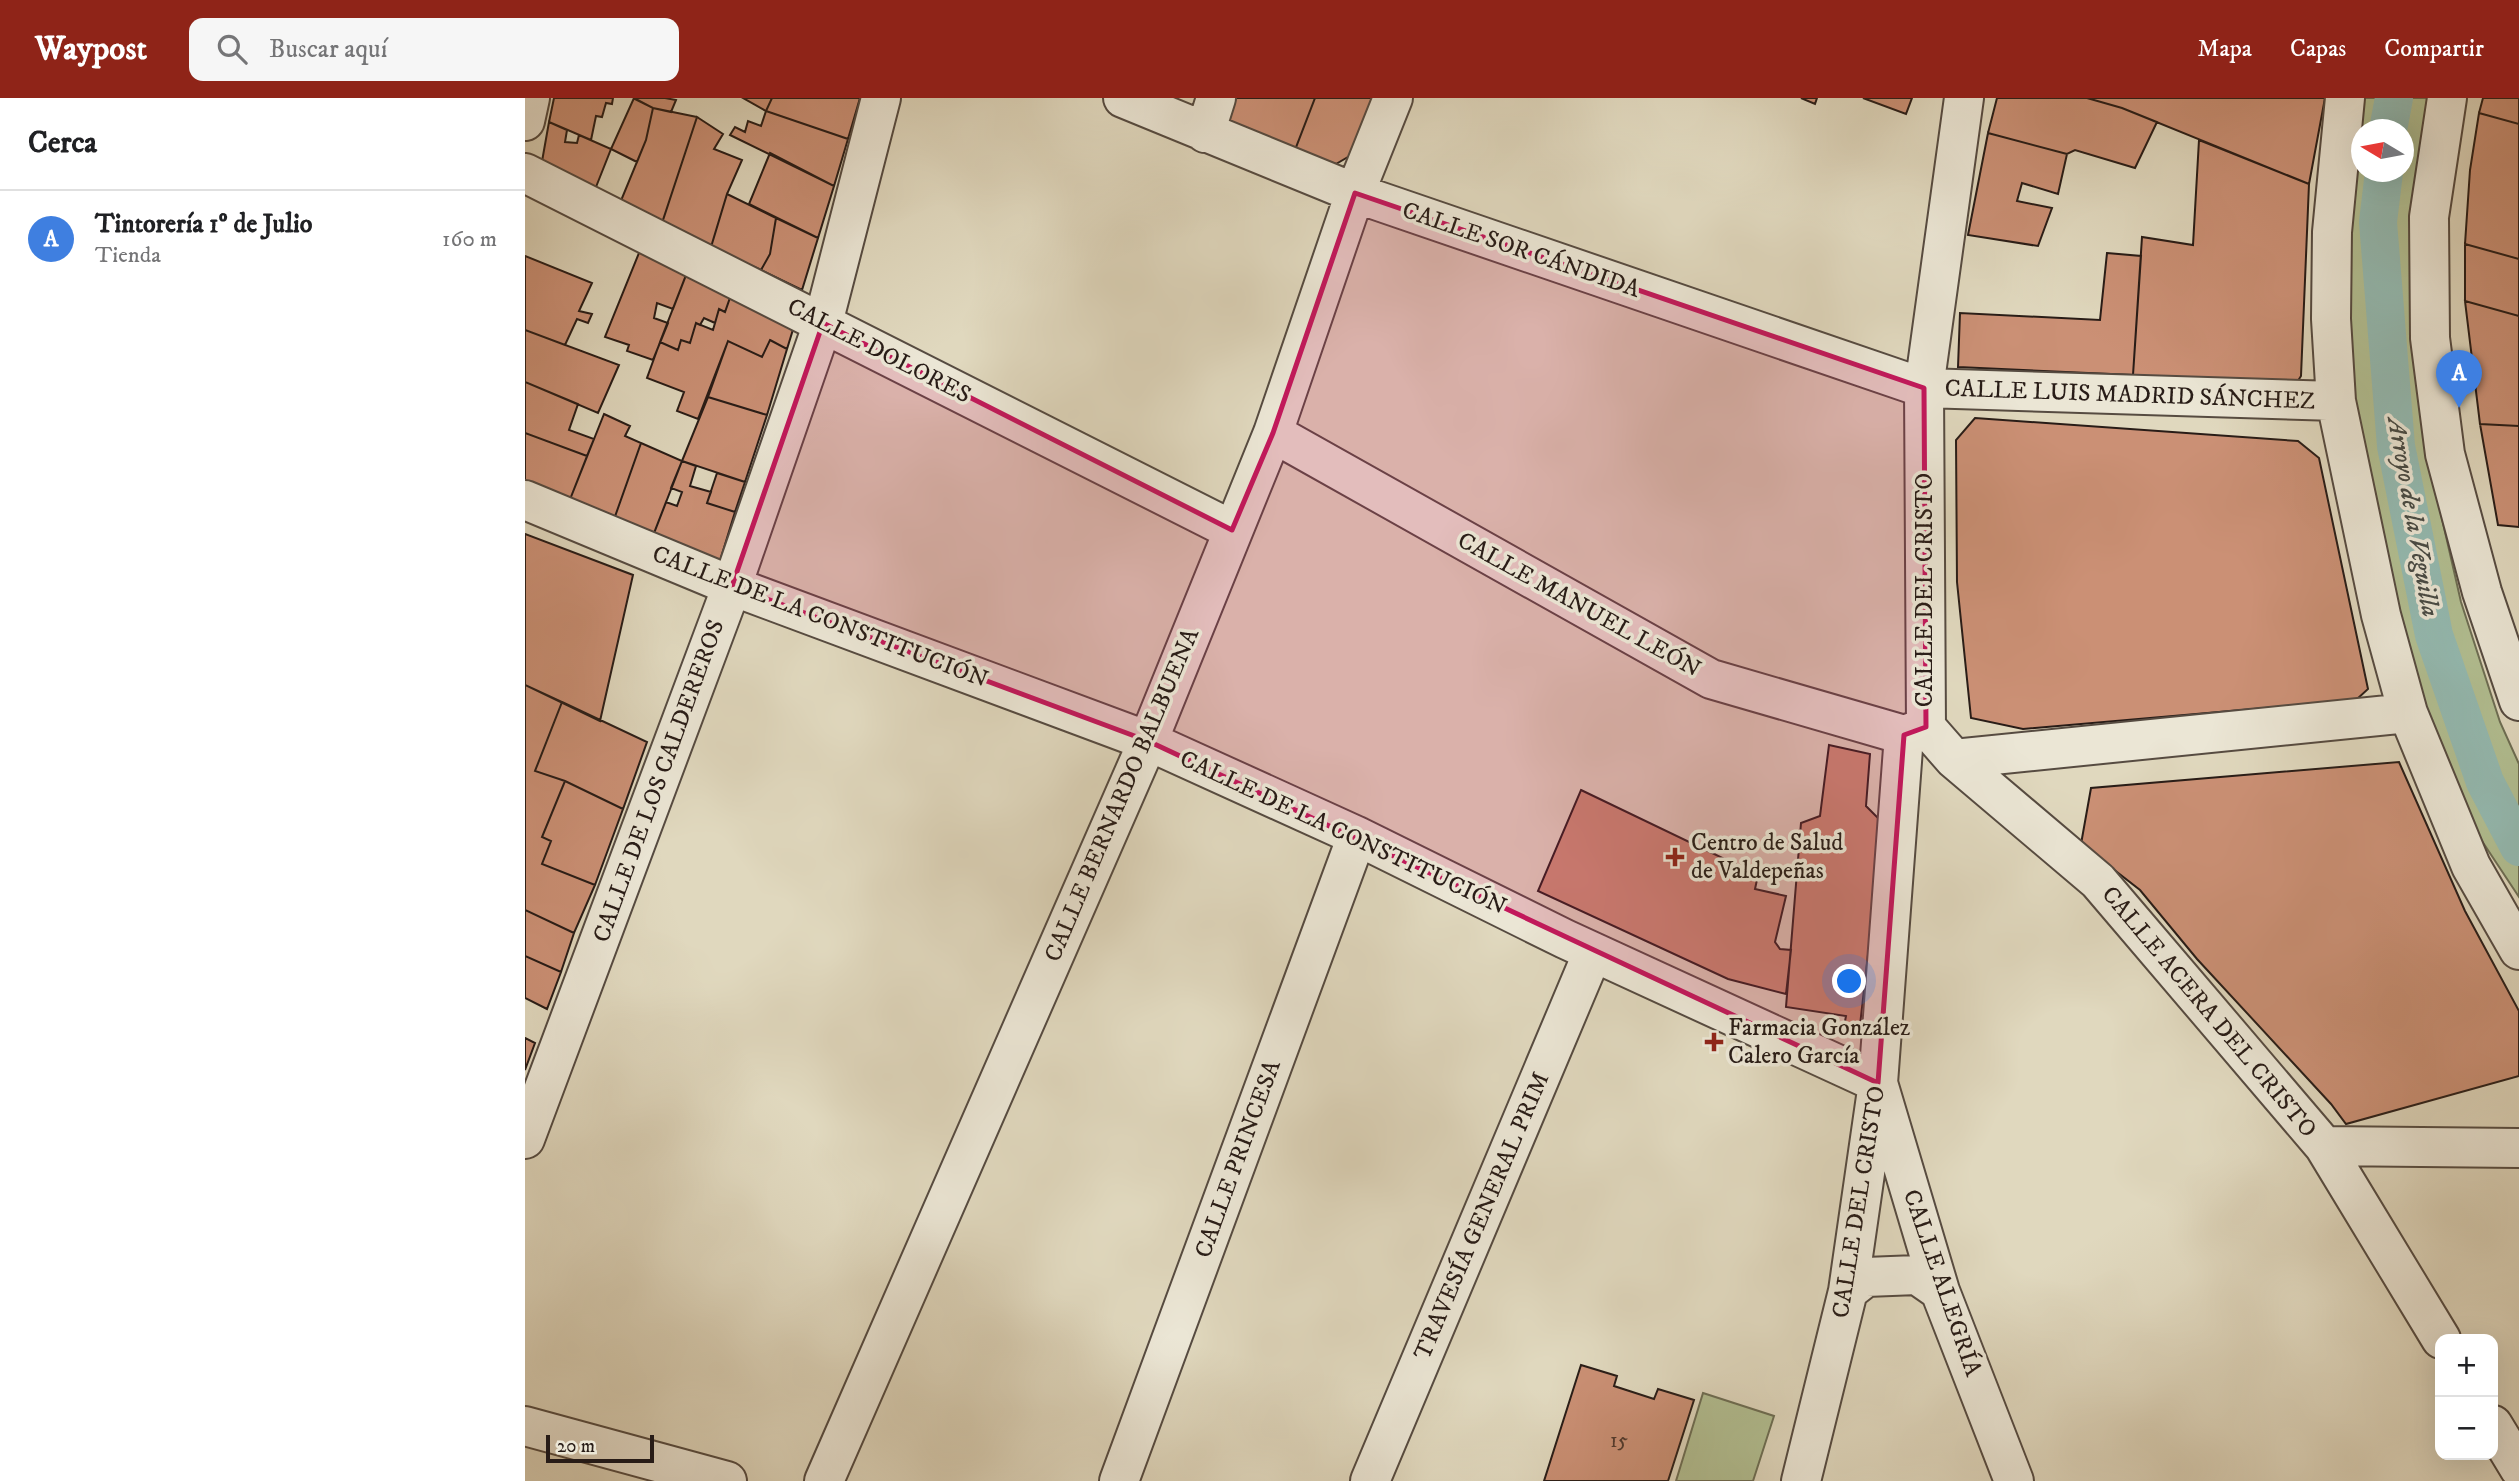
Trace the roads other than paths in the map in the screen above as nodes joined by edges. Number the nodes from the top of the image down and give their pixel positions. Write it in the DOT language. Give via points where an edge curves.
graph roads {
  1 [pos="530,98"];
  2 [pos="881,98"];
  3 [pos="1123,98"];
  4 [pos="1393,98"];
  5 [pos="1964,98"];
  6 [pos="2346,98"];
  7 [pos="2447,98"];
  8 [pos="1211,116"];
  9 [pos="525,121"];
  10 [pos="525,173"];
  11 [pos="1355,193"];
  12 [pos="823,323"];
  13 [pos="1924,388"];
  14 [pos="2336,401"];
  15 [pos="1273,432"];
  16 [pos="525,500"];
  17 [pos="1232,530"];
  18 [pos="731,586"];
  19 [pos="2519,701"];
  20 [pos="2408,713"];
  21 [pos="1915,731"];
  22 [pos="1147,741"];
  23 [pos="1954,759"];
  24 [pos="1357,836"];
  25 [pos="2519,950"];
  26 [pos="1593,952"];
  27 [pos="1878,1083"];
  28 [pos="525,1139"];
  29 [pos="2324,1146"];
  30 [pos="2519,1148"];
  31 [pos="1848,1291"];
  32 [pos="1940,1291"];
  33 [pos="2438,1334"];
  34 [pos="525,1426"];
  35 [pos="2498,1433"];
  36 [pos="2519,1468"];
  37 [pos="727,1481"];
  38 [pos="824,1481"];
  39 [pos="1119,1481"];
  40 [pos="1370,1481"];
  41 [pos="1801,1481"];
  42 [pos="2014,1481"];
  1 -- 9 [label="street"];
  2 -- 12 [label="street, CALLE DE LOS CALDEREROS"];
  3 -- 8 [label="street, CALLE SOR CÁNDIDA"];
  4 -- 11 [label="street, CALLE BERNARDO BALBUENA"];
  5 -- 13 [label="street, CALLE DEL CRISTO"];
  6 -- 14 [label="street" via="2332,232"];
  7 -- 19 [label="street" via="2428,217 2430,338 2445,454 2481,592"];
  8 -- 11 [label="street, CALLE SOR CÁNDIDA"];
  10 -- 12 [label="street, CALLE DOLORES"];
  11 -- 13 [label="street, CALLE SOR CÁNDIDA"];
  11 -- 15 [label="street, CALLE BERNARDO BALBUENA"];
  12 -- 17 [label="street, CALLE DOLORES"];
  12 -- 18 [label="street, CALLE DE LOS CALDEREROS"];
  13 -- 14 [label="street, CALLE LUIS MADRID SÁNCHEZ"];
  13 -- 21 [label="street, CALLE DEL CRISTO"];
  14 -- 20 [label="street" via="2381,615"];
  15 -- 17 [label="street, CALLE BERNARDO BALBUENA"];
  15 -- 21 [label="street, CALLE MANUEL LEÓN" via="1711,679"];
  16 -- 18 [label="street, CALLE DE LA CONSTITUCIÓN"];
  17 -- 22 [label="street, CALLE BERNARDO BALBUENA"];
  18 -- 22 [label="street, CALLE DE LA CONSTITUCIÓN"];
  18 -- 28 [label="street, CALLE DE LOS CALDEREROS"];
  20 -- 23 [label="street"];
  20 -- 25 [label="street" via="2471,866"];
  21 -- 23 [label="street, CALLE ACERA DEL CRISTO"];
  21 -- 27 [label="street, CALLE DEL CRISTO"];
  22 -- 24 [label="street, CALLE DE LA CONSTITUCIÓN"];
  22 -- 38 [label="street, CALLE BERNARDO BALBUENA"];
  23 -- 29 [label="street, CALLE ACERA DEL CRISTO" via="2098,881"];
  24 -- 26 [label="street, CALLE DE LA CONSTITUCIÓN"];
  24 -- 39 [label="street, CALLE PRINCESA"];
  26 -- 27 [label="street, CALLE DE LA CONSTITUCIÓN"];
  26 -- 40 [label="street, TRAVESÍA GENERAL PRIM"];
  27 -- 31 [label="street, CALLE DEL CRISTO"];
  27 -- 32 [label="street, CALLE ALEGRÍA"];
  29 -- 30 [label="street"];
  29 -- 33 [label="street, CALLE ACERA DEL CRISTO"];
  31 -- 32 [label="street" via="1866,1277 1917,1275"];
  31 -- 41 [label="street, CALLE DEL CRISTO"];
  32 -- 42 [label="street, CALLE ALEGRÍA"];
  34 -- 37 [label="street"];
  35 -- 36 [label="street"];
}
